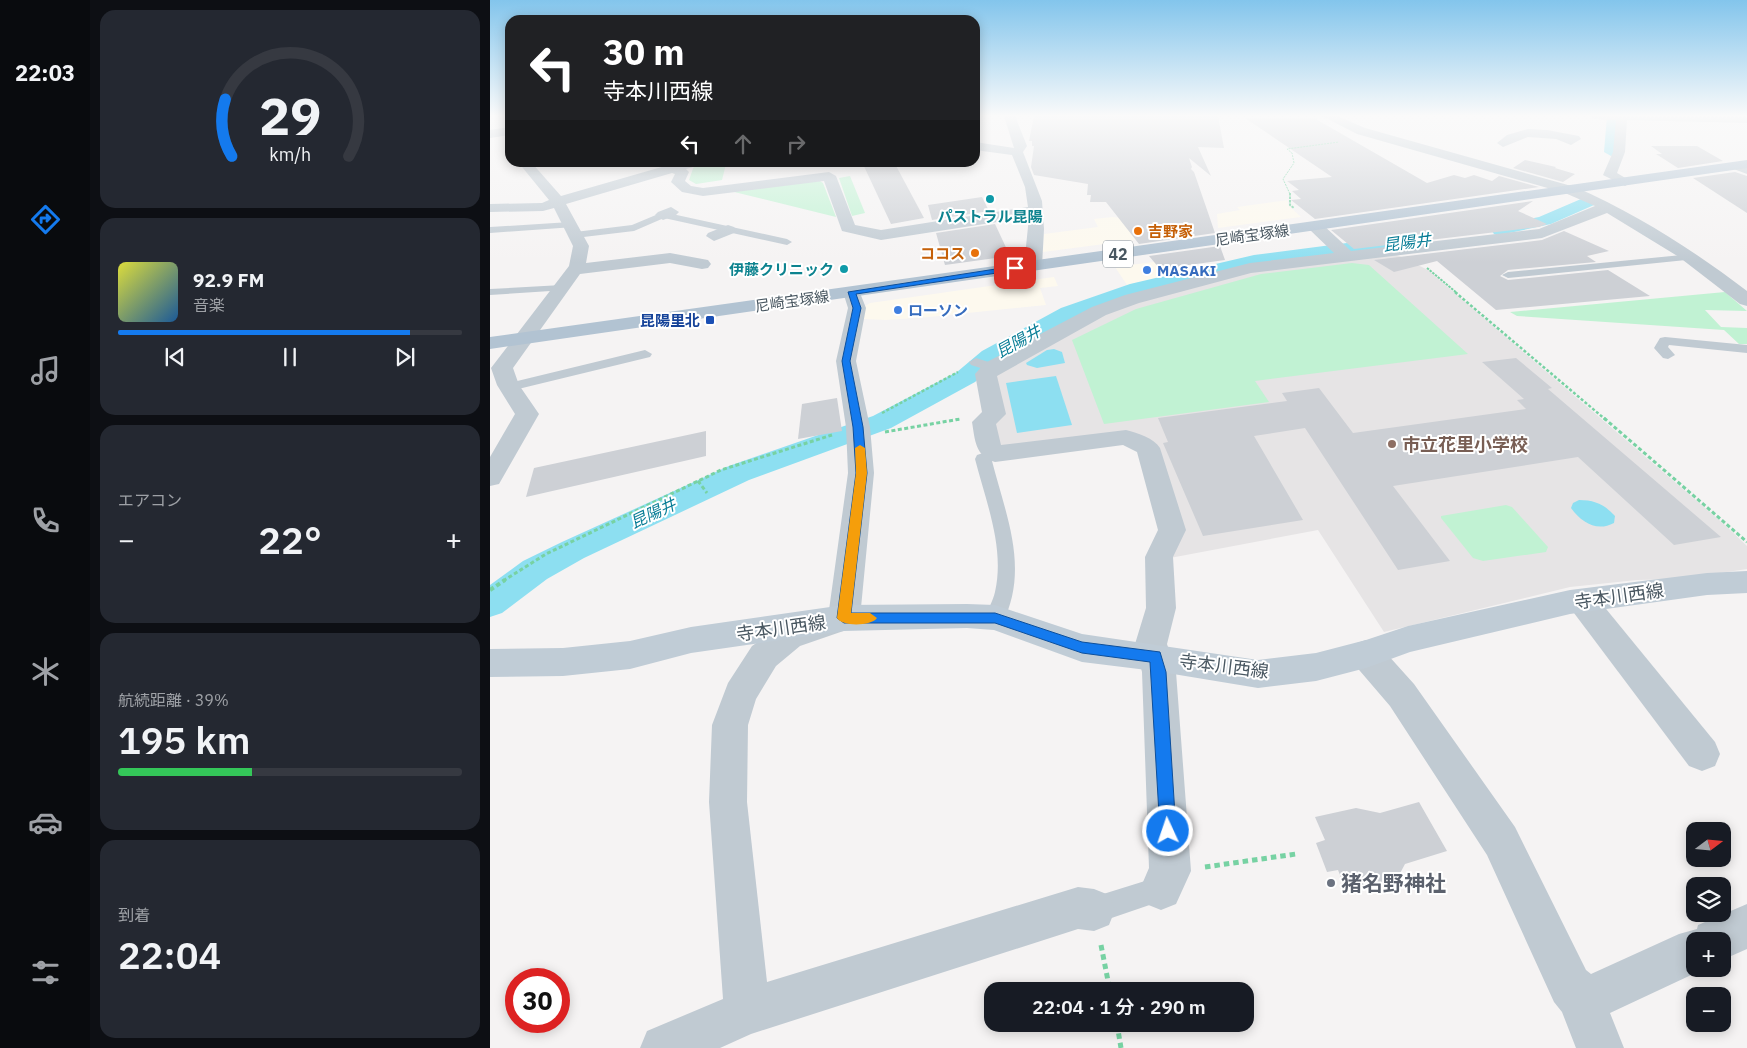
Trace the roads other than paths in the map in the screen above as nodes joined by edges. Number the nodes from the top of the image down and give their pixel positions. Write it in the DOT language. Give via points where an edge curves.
graph roads {
  1 [pos="1022,165"];
  2 [pos="1481,165"];
  3 [pos="1614,165"];
  4 [pos="528,167"];
  5 [pos="636,167"];
  6 [pos="678,167"];
  7 [pos="1743,167"];
  8 [pos="675,168"];
  9 [pos="632,180"];
  10 [pos="1625,182"];
  11 [pos="1570,190"];
  12 [pos="558,202"];
  13 [pos="490,208"];
  14 [pos="1609,208"];
  15 [pos="1036,212"];
  16 [pos="1315,226"];
  17 [pos="490,230"];
  18 [pos="572,230"];
  19 [pos="800,235"];
  20 [pos="787,242"];
  21 [pos="776,248"];
  22 [pos="1345,254"];
  23 [pos="1692,257"];
  24 [pos="702,264"];
  25 [pos="1033,266"];
  26 [pos="1708,268"];
  27 [pos="574,270"];
  28 [pos="1737,271"];
  29 [pos="1508,276"];
  30 [pos="562,288"];
  31 [pos="490,292"];
  32 [pos="852,292"];
  33 [pos="1747,300"];
  34 [pos="524,338"];
  35 [pos="490,343"];
  36 [pos="1747,349"];
  37 [pos="645,354"];
  38 [pos="1668,355"];
  39 [pos="511,390"];
  40 [pos="490,398"];
  41 [pos="995,454"];
  42 [pos="496,459"];
  43 [pos="490,478"];
  44 [pos="1743,587"];
  45 [pos="1582,601"];
  46 [pos="844,618"];
  47 [pos="995,618"];
  48 [pos="1366,654"];
  49 [pos="1156,656"];
  50 [pos="490,663"];
  51 [pos="1702,754"];
  52 [pos="1165,880"];
  53 [pos="1094,910"];
  54 [pos="1747,926"];
  55 [pos="1731,933"];
  56 [pos="1686,954"];
  57 [pos="1584,1001"];
  58 [pos="747,1012"];
  59 [pos="664,1048"];
  60 [pos="1600,1048"];
  1 -- 15 [label="street" via="1033,191"];
  2 -- 11 [label="street"];
  3 -- 10 [label="street" via="1610,175"];
  4 -- 12 [label="street"];
  5 -- 9 [label="street"];
  6 -- 8 [label="street"];
  7 -- 10 [label="main road, 尼崎宝塚線 / 42"];
  8 -- 9 [label="street"];
  8 -- 15 [label="street" via="682,172 678,182 687,189 703,192 829,176 848,228 881,235"];
  9 -- 12 [label="street"];
  10 -- 11 [label="main road, 尼崎宝塚線 / 42"];
  11 -- 14 [label="street"];
  11 -- 16 [label="main road, 尼崎宝塚線 / 42"];
  12 -- 13 [label="street" via="540,208"];
  12 -- 18 [label="street"];
  14 -- 22 [label="street" via="1542,233"];
  14 -- 23 [label="street"];
  15 -- 25 [label="street"];
  16 -- 22 [label="street"];
  16 -- 25 [label="main road, 尼崎宝塚線 / 42"];
  17 -- 18 [label="lane"];
  18 -- 20 [label="lane" via="634,228 667,213 721,233"];
  18 -- 27 [label="street" via="580,246"];
  19 -- 20 [label="lane"];
  20 -- 21 [label="lane"];
  22 -- 41 [label="street" via="1250,268 1132,299 984,365 994,414 984,422 989,448"];
  23 -- 26 [label="street"];
  23 -- 29 [label="lane" via="1578,266 1580,268"];
  24 -- 27 [label="street" via="670,258"];
  25 -- 32 [label="main road, 尼崎宝塚線 / 42"];
  26 -- 28 [label="street"];
  26 -- 33 [label="street"];
  27 -- 30 [label="street"];
  30 -- 31 [label="lane"];
  30 -- 34 [label="street"];
  32 -- 34 [label="main road, 尼崎宝塚線 / 42"];
  32 -- 46 [label="street" via="857,308 846,361 858,429 861,473"];
  34 -- 35 [label="main road, 尼崎宝塚線 / 42"];
  34 -- 39 [label="street" via="502,368"];
  36 -- 38 [label="lane" via="1665,341 1661,348"];
  37 -- 39 [label="lane" via="600,359"];
  39 -- 40 [label="street"];
  39 -- 42 [label="street" via="527,414"];
  41 -- 47 [label="lane" via="983,459 1004,532 1006,555 1005,589"];
  41 -- 49 [label="street" via="1126,437 1148,448 1172,530 1159,557 1161,608 1151,644"];
  42 -- 43 [label="street"];
  44 -- 45 [label="main road, 寺本川西線" via="1707,584"];
  45 -- 48 [label="main road, 寺本川西線" via="1408,639"];
  45 -- 51 [label="street"];
  46 -- 47 [label="main road, 寺本川西線"];
  46 -- 50 [label="main road, 寺本川西線" via="691,640 630,656 563,662"];
  46 -- 58 [label="street" via="789,637 764,656 740,694 730,725 728,802"];
  47 -- 49 [label="main road, 寺本川西線" via="1082,648"];
  48 -- 49 [label="main road, 寺本川西線" via="1316,667 1258,674"];
  48 -- 57 [label="street" via="1402,695 1501,841 1570,986"];
  49 -- 52 [label="street"];
  52 -- 53 [label="lane"];
  53 -- 58 [label="street" via="1078,908"];
  54 -- 55 [label="street"];
  56 -- 57 [label="street"];
  57 -- 60 [label="street" via="1587,1019"];
  58 -- 59 [label="street"];
}
